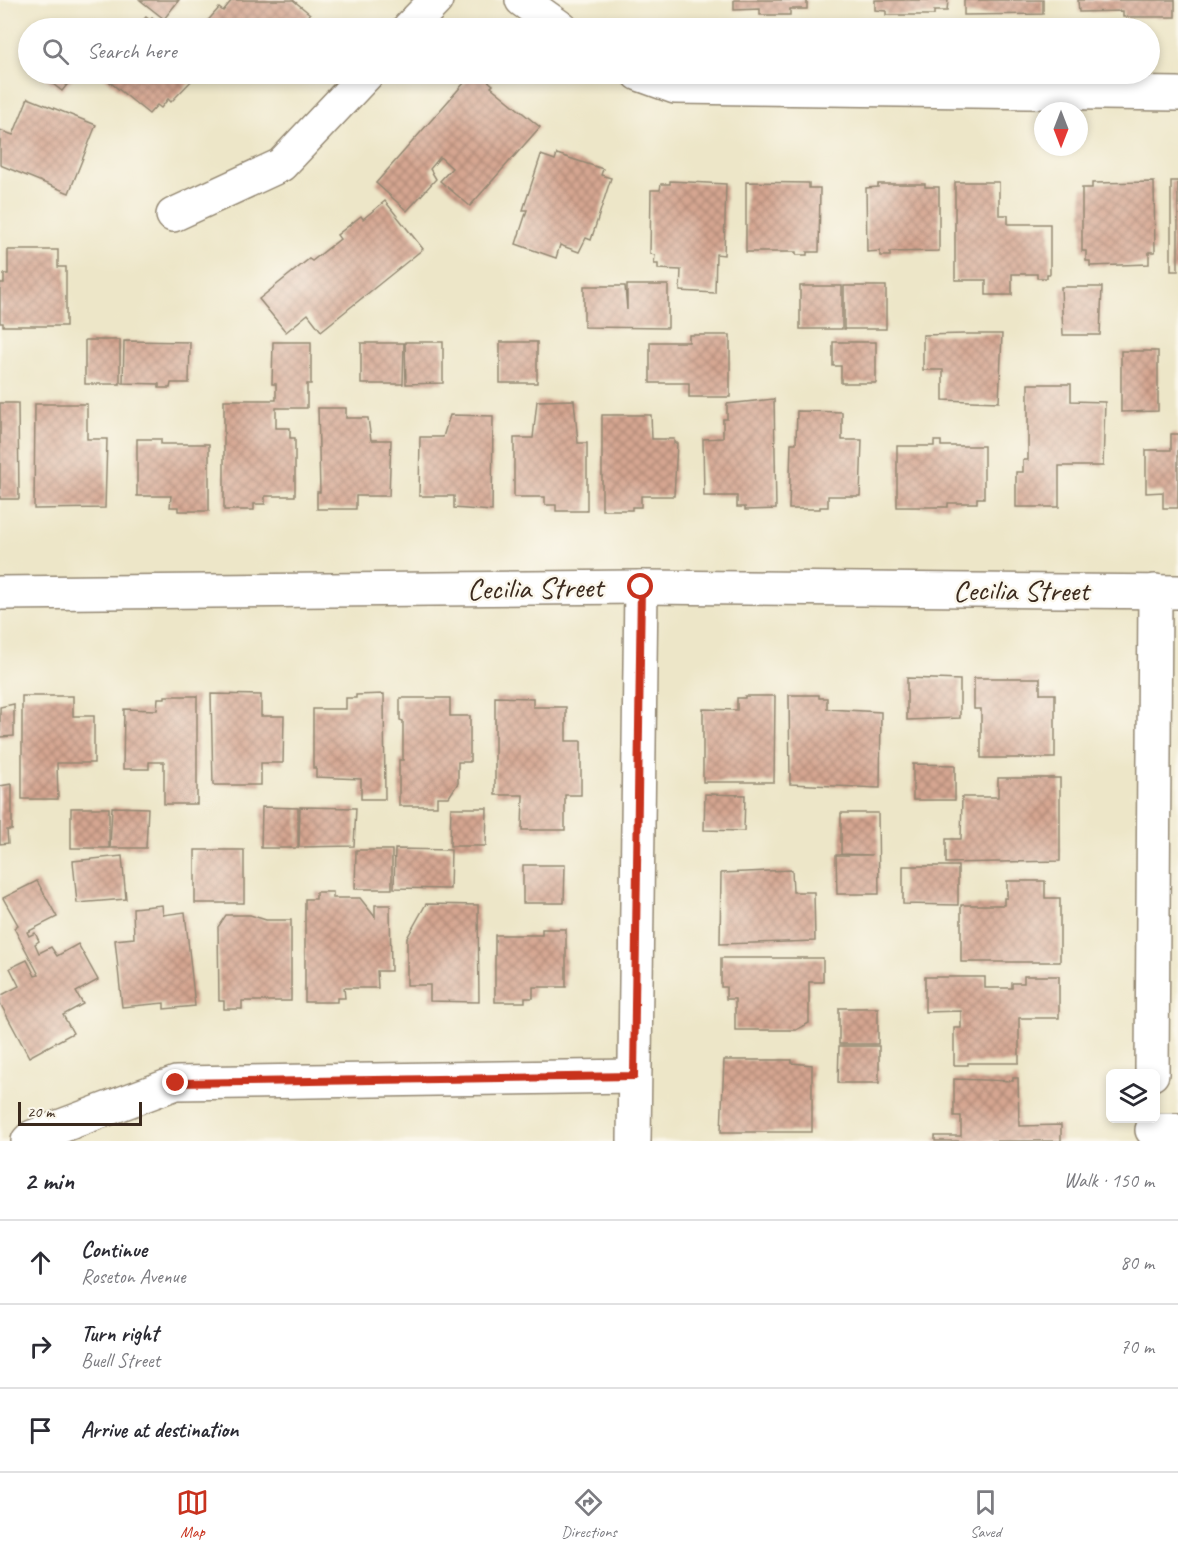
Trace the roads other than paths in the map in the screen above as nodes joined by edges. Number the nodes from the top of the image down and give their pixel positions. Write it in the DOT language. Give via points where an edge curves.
graph roads {
  1 [pos="436,0"];
  2 [pos="522,0"];
  3 [pos="419,18"];
  4 [pos="547,18"];
  5 [pos="358,84"];
  6 [pos="667,84"];
  7 [pos="1178,94"];
  8 [pos="173,214"];
  9 [pos="641,587"];
  10 [pos="1166,591"];
  11 [pos="0,593"];
  12 [pos="1152,1069"];
  13 [pos="634,1076"];
  14 [pos="28,1141"];
  15 [pos="634,1141"];
  1 -- 3 [label="street"];
  2 -- 4 [label="street"];
  5 -- 8 [label="street" via="281,165"];
  6 -- 7 [label="street"];
  9 -- 10 [label="street, Cecilia Street"];
  9 -- 11 [label="street, Cecilia Street"];
  9 -- 13 [label="street"];
  10 -- 12 [label="street"];
  13 -- 14 [label="street" via="176,1083"];
  13 -- 15 [label="street"];
}
